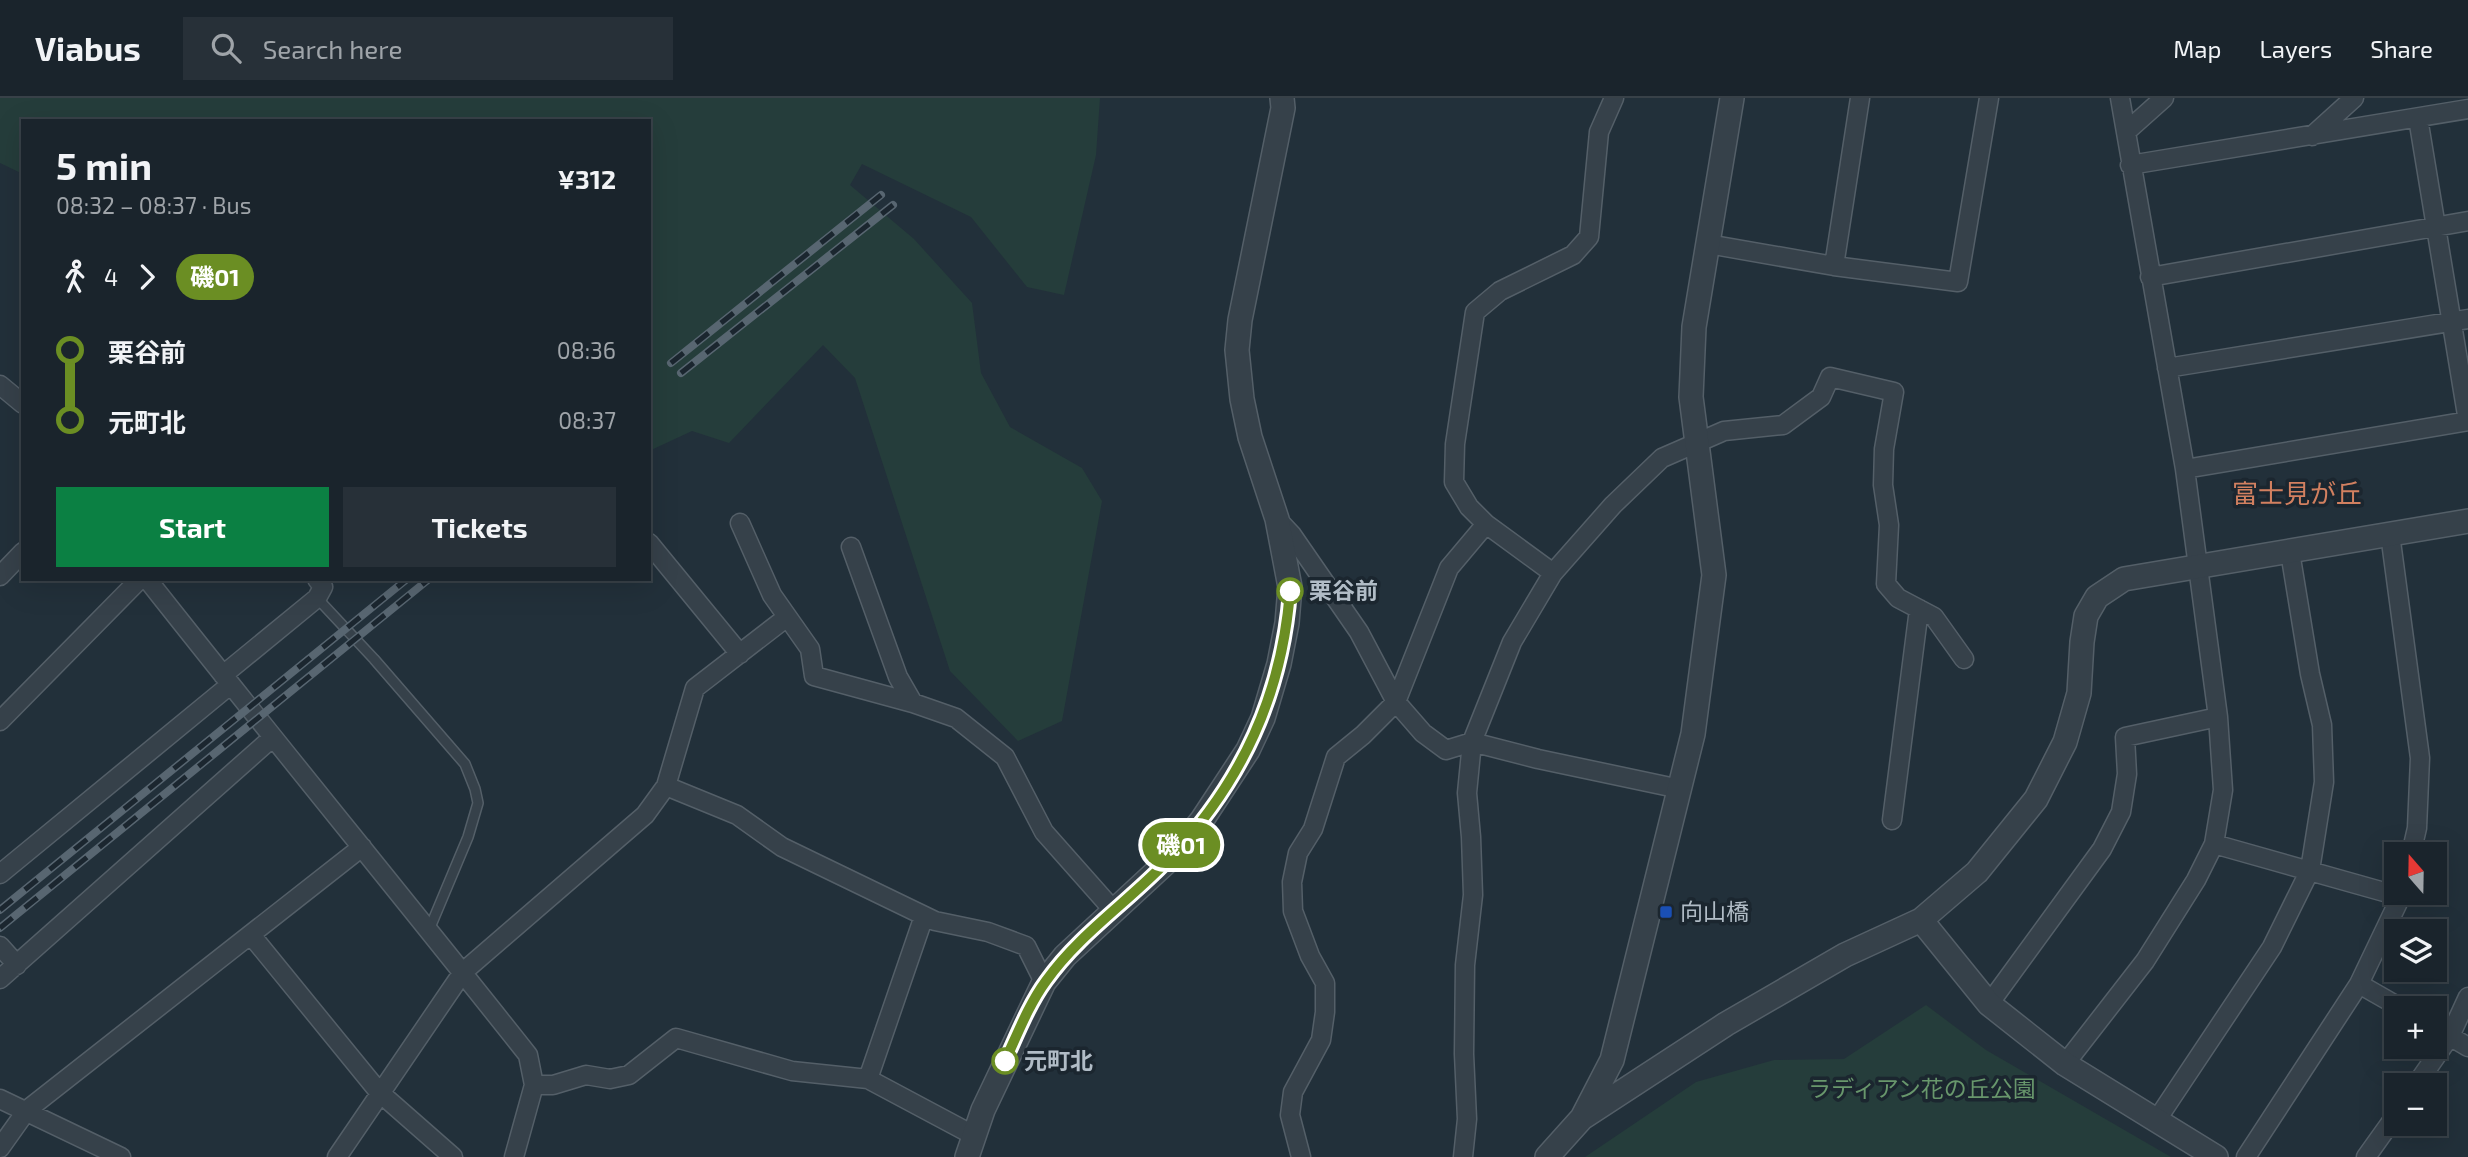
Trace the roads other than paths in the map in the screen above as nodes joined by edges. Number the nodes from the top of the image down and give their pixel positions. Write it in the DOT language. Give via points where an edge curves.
graph roads {
  1 [pos="1282,98"];
  2 [pos="1614,98"];
  3 [pos="1732,98"];
  4 [pos="1860,98"];
  5 [pos="1989,98"];
  6 [pos="2120,98"];
  7 [pos="2164,98"];
  8 [pos="2354,98"];
  9 [pos="2468,109"];
  10 [pos="2418,118"];
  11 [pos="2127,131"];
  12 [pos="2312,136"];
  13 [pos="2130,165"];
  14 [pos="2468,221"];
  15 [pos="2436,227"];
  16 [pos="1708,244"];
  17 [pos="1834,266"];
  18 [pos="2150,277"];
  19 [pos="2460,320"];
  20 [pos="2167,368"];
  21 [pos="3,393"];
  22 [pos="21,403"];
  23 [pos="2468,421"];
  24 [pos="1698,443"];
  25 [pos="2185,469"];
  26 [pos="1277,519"];
  27 [pos="2468,521"];
  28 [pos="740,523"];
  29 [pos="1486,524"];
  30 [pos="2390,534"];
  31 [pos="651,545"];
  32 [pos="852,547"];
  33 [pos="2290,552"];
  34 [pos="21,554"];
  35 [pos="2198,568"];
  36 [pos="1553,573"];
  37 [pos="0,576"];
  38 [pos="138,581"];
  39 [pos="149,581"];
  40 [pos="318,581"];
  41 [pos="317,598"];
  42 [pos="1919,609"];
  43 [pos="787,617"];
  44 [pos="740,654"];
  45 [pos="1964,659"];
  46 [pos="226,680"];
  47 [pos="1395,702"];
  48 [pos="914,703"];
  49 [pos="2218,717"];
  50 [pos="0,721"];
  51 [pos="272,738"];
  52 [pos="1472,742"];
  53 [pos="666,786"];
  54 [pos="1680,789"];
  55 [pos="1892,820"];
  56 [pos="2414,842"];
  57 [pos="2214,844"];
  58 [pos="362,847"];
  59 [pos="2310,870"];
  60 [pos="0,874"];
  61 [pos="2384,890"];
  62 [pos="2397,905"];
  63 [pos="1114,911"];
  64 [pos="924,916"];
  65 [pos="1921,920"];
  66 [pos="429,930"];
  67 [pos="251,935"];
  68 [pos="0,946"];
  69 [pos="17,965"];
  70 [pos="463,972"];
  71 [pos="0,979"];
  72 [pos="1044,982"];
  73 [pos="2359,984"];
  74 [pos="2468,997"];
  75 [pos="2384,998"];
  76 [pos="1989,1004"];
  77 [pos="2447,1024"];
  78 [pos="2447,1034"];
  79 [pos="2468,1047"];
  80 [pos="2065,1064"];
  81 [pos="868,1079"];
  82 [pos="534,1085"];
  83 [pos="379,1093"];
  84 [pos="0,1099"];
  85 [pos="27,1110"];
  86 [pos="1582,1118"];
  87 [pos="2157,1121"];
  88 [pos="2384,1132"];
  89 [pos="970,1146"];
  90 [pos="0,1148"];
  91 [pos="121,1157"];
  92 [pos="337,1157"];
  93 [pos="453,1157"];
  94 [pos="514,1157"];
  95 [pos="1301,1157"];
  96 [pos="1462,1157"];
  97 [pos="1547,1157"];
  98 [pos="2216,1157"];
  99 [pos="2246,1157"];
  100 [pos="2366,1157"];
  1 -- 26 [label="street" via="1237,350 1250,437"];
  2 -- 29 [label="street" via="1599,132 1589,237 1573,255 1500,291 1475,312 1455,444 1454,482"];
  3 -- 16 [label="street"];
  4 -- 17 [label="street"];
  5 -- 17 [label="street" via="1958,282"];
  6 -- 11 [label="street"];
  7 -- 11 [label="street"];
  8 -- 12 [label="street"];
  9 -- 10 [label="street"];
  10 -- 12 [label="street"];
  10 -- 15 [label="street"];
  11 -- 13 [label="street"];
  12 -- 13 [label="street"];
  13 -- 18 [label="street"];
  14 -- 15 [label="street"];
  15 -- 18 [label="street"];
  15 -- 19 [label="street"];
  16 -- 17 [label="street"];
  16 -- 24 [label="street" via="1694,327 1691,386"];
  18 -- 20 [label="street"];
  19 -- 20 [label="street"];
  19 -- 23 [label="street"];
  20 -- 25 [label="street"];
  21 -- 22 [label="street"];
  23 -- 25 [label="street"];
  24 -- 36 [label="street" via="1662,458"];
  24 -- 42 [label="street" via="1724,431 1783,425 1821,397 1830,377 1894,392 1884,449 1889,525 1886,584 1898,598"];
  24 -- 54 [label="street" via="1714,575 1693,734"];
  25 -- 35 [label="street"];
  26 -- 47 [label="street" via="1359,632"];
  26 -- 63 [label="street" via="1290,587 1279,664 1263,718 1248,750 1202,820 1171,858"];
  27 -- 30 [label="street"];
  28 -- 43 [label="street" via="772,595"];
  29 -- 36 [label="street"];
  29 -- 47 [label="street" via="1449,568"];
  30 -- 33 [label="street"];
  30 -- 56 [label="street" via="2420,758"];
  31 -- 44 [label="street"];
  32 -- 48 [label="street" via="898,677"];
  33 -- 35 [label="street"];
  33 -- 59 [label="street" via="2322,725 2324,782"];
  34 -- 37 [label="street"];
  35 -- 49 [label="street"];
  35 -- 65 [label="street" via="2124,579 2096,597 2086,615 2079,693 2065,742 2036,799 1977,872"];
  36 -- 52 [label="street" via="1512,642"];
  38 -- 50 [label="street"];
  39 -- 46 [label="street"];
  40 -- 41 [label="street" via="323,587"];
  41 -- 46 [label="street"];
  41 -- 66 [label="lane" via="465,764 475,789 478,803 468,837"];
  42 -- 45 [label="street" via="1934,617"];
  42 -- 55 [label="street"];
  43 -- 44 [label="street"];
  43 -- 48 [label="street" via="810,649 814,676"];
  44 -- 53 [label="street" via="695,688"];
  46 -- 51 [label="street"];
  46 -- 60 [label="street"];
  47 -- 52 [label="street" via="1446,750"];
  47 -- 95 [label="street" via="1336,757 1313,829 1298,853 1292,882 1293,911 1325,983 1321,1040 1293,1092 1290,1115"];
  48 -- 63 [label="street" via="956,718 1005,757 1044,832"];
  49 -- 57 [label="street" via="2223,790"];
  49 -- 76 [label="street" via="2124,737 2127,774 2121,812 2102,849"];
  51 -- 58 [label="street"];
  51 -- 69 [label="street"];
  52 -- 54 [label="street"];
  52 -- 96 [label="street" via="1466,793 1472,895 1465,965 1467,1119"];
  53 -- 64 [label="street" via="737,815 782,847"];
  53 -- 70 [label="street" via="645,815"];
  54 -- 86 [label="street" via="1612,1060"];
  57 -- 59 [label="street"];
  57 -- 80 [label="street" via="2145,961"];
  58 -- 66 [label="street"];
  58 -- 67 [label="street"];
  59 -- 61 [label="street"];
  59 -- 87 [label="street" via="2272,947"];
  62 -- 73 [label="street"];
  63 -- 72 [label="street"];
  64 -- 72 [label="street" via="1026,946"];
  64 -- 81 [label="street"];
  65 -- 76 [label="street"];
  65 -- 86 [label="street" via="1845,955 1738,1017"];
  66 -- 70 [label="street"];
  67 -- 83 [label="street"];
  67 -- 85 [label="street"];
  68 -- 69 [label="street"];
  69 -- 71 [label="street"];
  70 -- 82 [label="street" via="528,1055"];
  70 -- 83 [label="street"];
  72 -- 89 [label="street"];
  73 -- 75 [label="street"];
  73 -- 99 [label="street"];
  74 -- 77 [label="street"];
  76 -- 80 [label="street"];
  78 -- 79 [label="street"];
  80 -- 87 [label="street"];
  81 -- 82 [label="street" via="792,1071 676,1038 629,1075 610,1079 586,1075 553,1085"];
  81 -- 89 [label="street"];
  82 -- 94 [label="street"];
  83 -- 92 [label="street"];
  83 -- 93 [label="street"];
  84 -- 85 [label="street"];
  85 -- 90 [label="street"];
  85 -- 91 [label="street"];
  86 -- 97 [label="street"];
  87 -- 98 [label="street"];
  88 -- 100 [label="street"];
}
